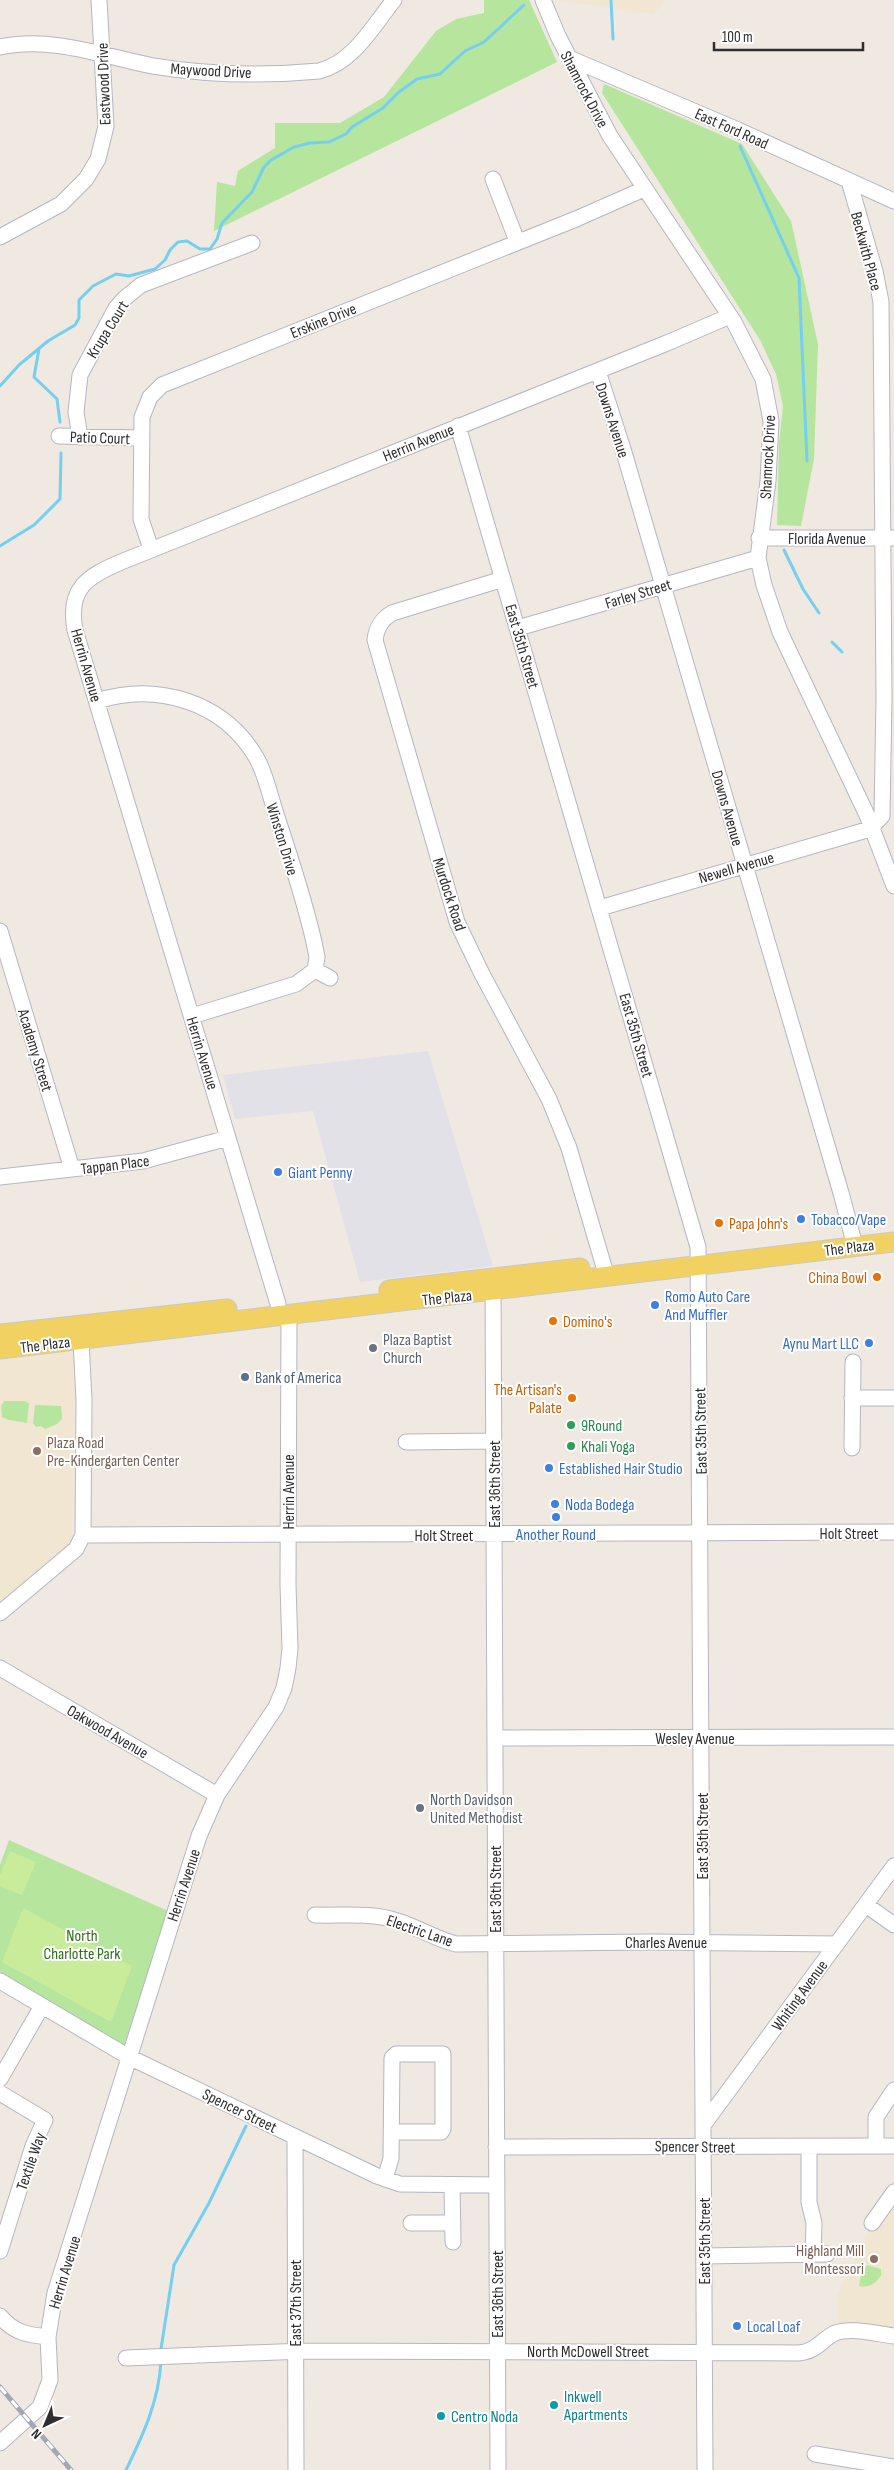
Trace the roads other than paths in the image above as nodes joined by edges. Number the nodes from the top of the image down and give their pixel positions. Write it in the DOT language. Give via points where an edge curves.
graph roads {
  1 [pos="99,0"];
  2 [pos="394,0"];
  3 [pos="543,0"];
  4 [pos="0,47"];
  5 [pos="103,54"];
  6 [pos="569,58"];
  7 [pos="493,178"];
  8 [pos="849,181"];
  9 [pos="644,189"];
  10 [pos="894,201"];
  11 [pos="0,237"];
  12 [pos="517,242"];
  13 [pos="252,243"];
  14 [pos="730,316"];
  15 [pos="598,371"];
  16 [pos="888,377"];
  17 [pos="458,426"];
  18 [pos="59,436"];
  19 [pos="80,437"];
  20 [pos="140,438"];
  21 [pos="759,538"];
  22 [pos="888,538"];
  23 [pos="151,549"];
  24 [pos="758,558"];
  25 [pos="504,579"];
  26 [pos="662,586"];
  27 [pos="518,628"];
  28 [pos="889,697"];
  29 [pos="97,701"];
  30 [pos="872,827"];
  31 [pos="887,849"];
  32 [pos="744,864"];
  33 [pos="894,886"];
  34 [pos="600,908"];
  35 [pos="0,931"];
  36 [pos="315,970"];
  37 [pos="330,978"];
  38 [pos="192,1016"];
  39 [pos="228,1138"];
  40 [pos="72,1169"];
  41 [pos="0,1177"];
  42 [pos="894,1231"];
  43 [pos="854,1241"];
  44 [pos="894,1242"];
  45 [pos="698,1260"];
  46 [pos="606,1271"];
  47 [pos="493,1285"];
  48 [pos="283,1309"];
  49 [pos="0,1334"];
  50 [pos="81,1340"];
  51 [pos="0,1350"];
  52 [pos="853,1362"];
  53 [pos="852,1398"];
  54 [pos="894,1398"];
  55 [pos="494,1441"];
  56 [pos="406,1442"];
  57 [pos="852,1448"];
  58 [pos="894,1532"];
  59 [pos="700,1533"];
  60 [pos="494,1534"];
  61 [pos="83,1535"];
  62 [pos="288,1535"];
  63 [pos="0,1614"];
  64 [pos="0,1668"];
  65 [pos="894,1737"];
  66 [pos="496,1738"];
  67 [pos="702,1738"];
  68 [pos="217,1795"];
  69 [pos="894,1866"];
  70 [pos="866,1905"];
  71 [pos="315,1916"];
  72 [pos="894,1925"];
  73 [pos="496,1942"];
  74 [pos="702,1942"];
  75 [pos="837,1944"];
  76 [pos="0,1981"];
  77 [pos="42,2006"];
  78 [pos="129,2057"];
  79 [pos="0,2078"];
  80 [pos="894,2090"];
  81 [pos="0,2093"];
  82 [pos="704,2124"];
  83 [pos="392,2132"];
  84 [pos="295,2137"];
  85 [pos="704,2146"];
  86 [pos="876,2146"];
  87 [pos="894,2146"];
  88 [pos="496,2147"];
  89 [pos="810,2147"];
  90 [pos="385,2179"];
  91 [pos="452,2185"];
  92 [pos="497,2185"];
  93 [pos="894,2192"];
  94 [pos="875,2219"];
  95 [pos="411,2223"];
  96 [pos="453,2223"];
  97 [pos="453,2242"];
  98 [pos="0,2251"];
  99 [pos="704,2256"];
  100 [pos="0,2316"];
  101 [pos="894,2336"];
  102 [pos="48,2337"];
  103 [pos="498,2351"];
  104 [pos="295,2352"];
  105 [pos="704,2352"];
  106 [pos="126,2358"];
  107 [pos="0,2443"];
  108 [pos="815,2454"];
  109 [pos="894,2467"];
  110 [pos="296,2470"];
  111 [pos="498,2470"];
  112 [pos="705,2470"];
  1 -- 5 [label="street, Eastwood Drive"];
  2 -- 5 [label="street, Maywood Drive" via="353,52 340,63 320,72 191,71"];
  3 -- 6 [label="street, Shamrock Drive"];
  4 -- 5 [label="street, Maywood Drive" via="35,44"];
  5 -- 11 [label="street, Eastwood Drive" via="106,126 98,160 91,173 61,204"];
  6 -- 8 [label="street, East Ford Road"];
  6 -- 9 [label="street, Shamrock Drive" via="610,136"];
  7 -- 12 [label="street"];
  8 -- 10 [label="street, East Ford Road"];
  8 -- 16 [label="street, Beckwith Place" via="878,288"];
  9 -- 12 [label="street, Erskine Drive"];
  9 -- 14 [label="street, Shamrock Drive"];
  12 -- 20 [label="street, Erskine Drive" via="170,380 148,401"];
  13 -- 19 [label="street, Krupa Court" via="142,286 116,308 80,374 76,403"];
  14 -- 15 [label="street, Herrin Avenue"];
  14 -- 21 [label="street, Shamrock Drive" via="763,379 770,408 771,443"];
  15 -- 17 [label="street, Herrin Avenue"];
  15 -- 26 [label="street, Downs Avenue" via="624,449"];
  16 -- 22 [label="street, Beckwith Place"];
  17 -- 23 [label="street, Herrin Avenue"];
  17 -- 25 [label="street, East 35th Street"];
  18 -- 19 [label="street, Patio Court"];
  19 -- 20 [label="street, Patio Court"];
  20 -- 23 [label="street, Erskine Drive" via="141,519"];
  21 -- 22 [label="street, Florida Avenue"];
  21 -- 24 [label="street, Shamrock Drive"];
  22 -- 28 [label="street, Beckwith Place"];
  23 -- 29 [label="street, Herrin Avenue" via="94,574 76,596 74,624"];
  24 -- 26 [label="street, Farley Street"];
  24 -- 30 [label="street, Shamrock Drive" via="780,632"];
  25 -- 27 [label="street, East 35th Street"];
  25 -- 46 [label="street, Murdock Road" via="392,613 377,630 375,640 458,922 482,974 550,1099 569,1148"];
  26 -- 27 [label="street, Farley Street"];
  26 -- 32 [label="street, Downs Avenue"];
  27 -- 34 [label="street, East 35th Street"];
  28 -- 30 [label="street, Beckwith Place" via="884,810"];
  29 -- 36 [label="street, Winston Drive" via="137,693 180,698 211,712 248,746 261,768 306,913 317,957"];
  29 -- 38 [label="street, Herrin Avenue"];
  30 -- 31 [label="street, Shamrock Drive"];
  30 -- 32 [label="street, Newell Avenue"];
  31 -- 33 [label="street, Shamrock Drive"];
  32 -- 34 [label="street, Newell Avenue"];
  32 -- 43 [label="street, Downs Avenue"];
  34 -- 45 [label="street, East 35th Street" via="694,1228"];
  35 -- 40 [label="street, Academy Street"];
  36 -- 37 [label="street"];
  36 -- 38 [label="street" via="296,984"];
  38 -- 39 [label="street, Herrin Avenue"];
  39 -- 40 [label="street, Tappan Place" via="150,1160"];
  39 -- 48 [label="street, Herrin Avenue"];
  40 -- 41 [label="street, Tappan Place"];
  42 -- 43 [label="main road, The Plaza"];
  43 -- 44 [label="main road, The Plaza"];
  43 -- 45 [label="main road, The Plaza"];
  45 -- 46 [label="main road, The Plaza"];
  45 -- 59 [label="street, East 35th Street"];
  46 -- 47 [label="main road, The Plaza"];
  47 -- 48 [label="main road, The Plaza"];
  47 -- 55 [label="street, East 36th Street"];
  48 -- 49 [label="main road, The Plaza"];
  48 -- 50 [label="main road, The Plaza"];
  48 -- 62 [label="street, Herrin Avenue"];
  50 -- 51 [label="main road, The Plaza"];
  50 -- 61 [label="street"];
  52 -- 53 [label="street"];
  53 -- 54 [label="street"];
  53 -- 57 [label="street"];
  55 -- 56 [label="street"];
  55 -- 60 [label="street, East 36th Street"];
  58 -- 59 [label="street, Holt Street"];
  59 -- 60 [label="street, Holt Street"];
  59 -- 67 [label="street, East 35th Street"];
  60 -- 62 [label="street, Holt Street"];
  60 -- 66 [label="street, East 36th Street"];
  61 -- 62 [label="street, Holt Street"];
  61 -- 63 [label="street" via="76,1549"];
  62 -- 68 [label="street, Herrin Avenue" via="290,1648 284,1688 271,1716"];
  64 -- 68 [label="street, Oakwood Avenue"];
  65 -- 67 [label="street, Wesley Avenue"];
  66 -- 67 [label="street, Wesley Avenue"];
  66 -- 73 [label="street, East 36th Street"];
  67 -- 74 [label="street, East 35th Street"];
  68 -- 78 [label="street, Herrin Avenue" via="199,1836"];
  69 -- 70 [label="street, Whiting Avenue"];
  70 -- 72 [label="street"];
  70 -- 75 [label="street, Whiting Avenue"];
  71 -- 73 [label="street, Electric Lane" via="380,1916 456,1944"];
  73 -- 74 [label="street, Charles Avenue"];
  73 -- 88 [label="street, East 36th Street"];
  74 -- 75 [label="street, Charles Avenue"];
  74 -- 82 [label="street, East 35th Street"];
  75 -- 82 [label="street, Whiting Avenue"];
  76 -- 77 [label="street, Spencer Street"];
  77 -- 78 [label="street, Spencer Street"];
  77 -- 79 [label="street"];
  78 -- 84 [label="street, Spencer Street"];
  78 -- 102 [label="street, Herrin Avenue" via="55,2293"];
  80 -- 86 [label="street" via="876,2117"];
  81 -- 98 [label="street, Textile Way" via="45,2120"];
  82 -- 85 [label="street, East 35th Street"];
  83 -- 83 [label="street" via="392,2058 396,2054 443,2054 443,2129 441,2132"];
  83 -- 90 [label="street" via="391,2158"];
  84 -- 90 [label="street, Spencer Street"];
  84 -- 104 [label="street, East 37th Street"];
  85 -- 88 [label="street, Spencer Street"];
  85 -- 89 [label="street, Spencer Street"];
  85 -- 99 [label="street, East 35th Street"];
  86 -- 87 [label="street, Spencer Street"];
  86 -- 89 [label="street, Spencer Street"];
  88 -- 92 [label="street, East 36th Street"];
  89 -- 99 [label="street" via="809,2202 820,2254"];
  90 -- 91 [label="street, Spencer Street" via="400,2184"];
  91 -- 92 [label="street, Spencer Street"];
  91 -- 96 [label="street"];
  92 -- 103 [label="street, East 36th Street"];
  93 -- 94 [label="street"];
  95 -- 96 [label="street"];
  96 -- 97 [label="street"];
  99 -- 105 [label="street, East 35th Street"];
  100 -- 102 [label="street" via="14,2331"];
  101 -- 105 [label="street, North McDowell Street" via="838,2332 805,2353"];
  102 -- 107 [label="street, Herrin Avenue" via="50,2380 40,2407"];
  103 -- 104 [label="street, North McDowell Street"];
  103 -- 105 [label="street, North McDowell Street"];
  103 -- 111 [label="street, East 36th Street"];
  104 -- 106 [label="street, North McDowell Street"];
  104 -- 110 [label="street, East 37th Street"];
  105 -- 112 [label="street, East 35th Street"];
  108 -- 109 [label="street"];
}
